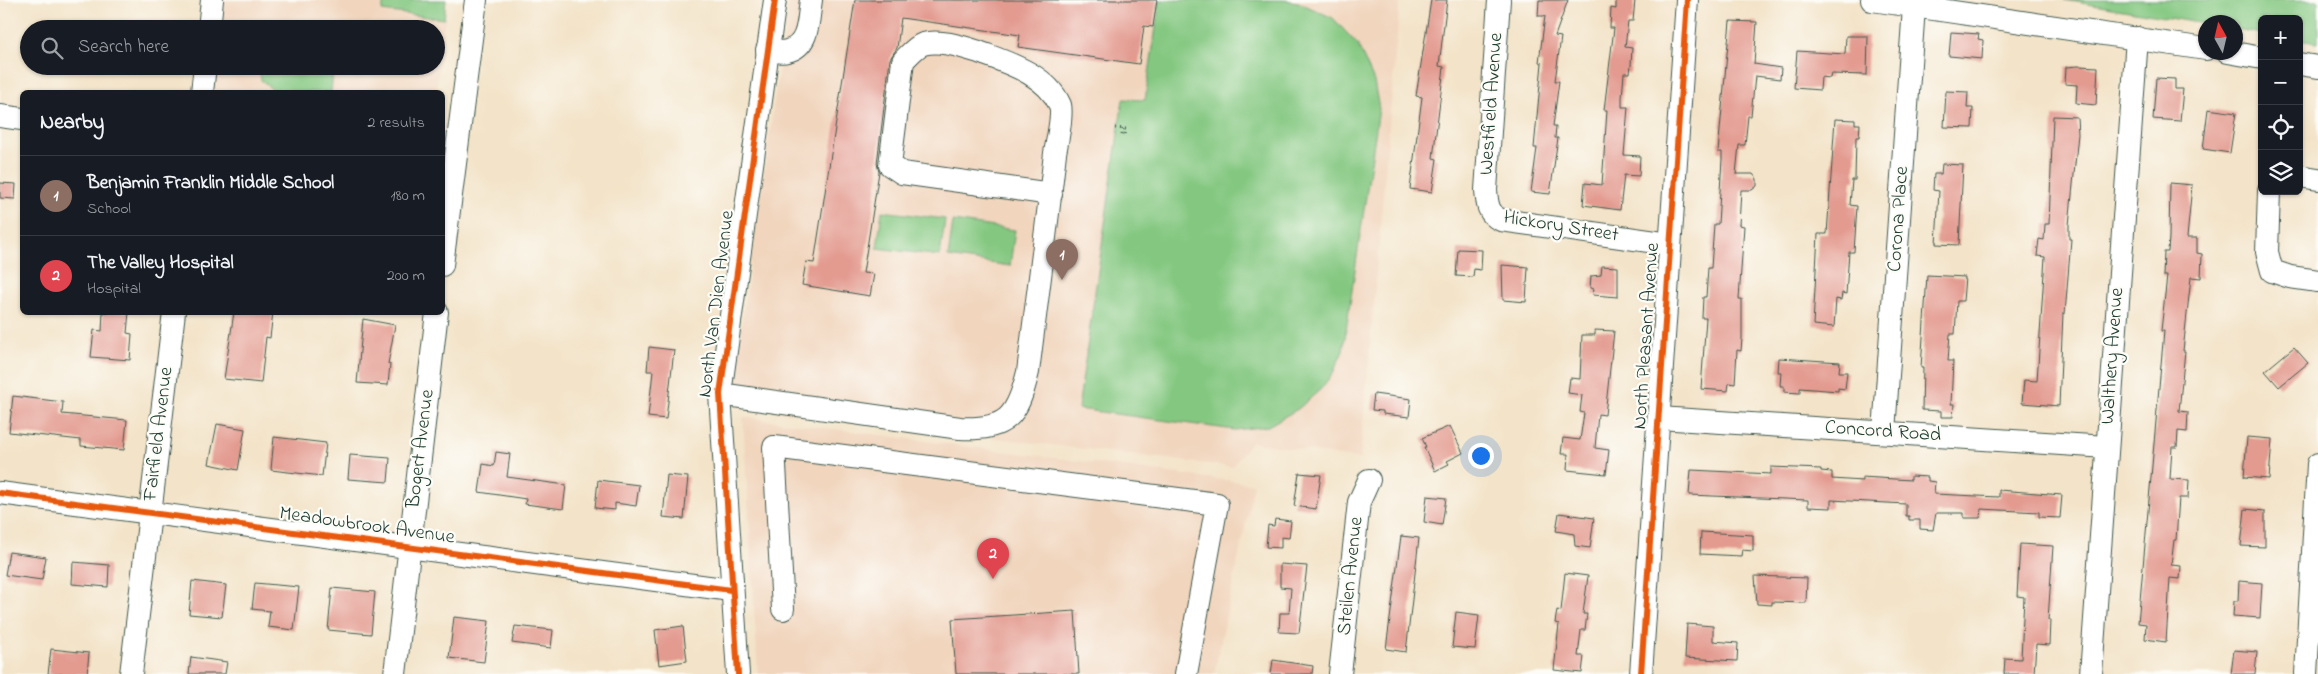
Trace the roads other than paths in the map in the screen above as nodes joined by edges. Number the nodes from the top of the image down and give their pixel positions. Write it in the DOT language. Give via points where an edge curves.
graph roads {
  1 [pos="212,0"];
  2 [pos="476,0"];
  3 [pos="775,0"];
  4 [pos="811,0"];
  5 [pos="1499,0"];
  6 [pos="1687,0"];
  7 [pos="1872,0"];
  8 [pos="1914,7"];
  9 [pos="210,20"];
  10 [pos="2137,38"];
  11 [pos="2198,48"];
  12 [pos="767,50"];
  13 [pos="2243,55"];
  14 [pos="2258,57"];
  15 [pos="2303,65"];
  16 [pos="2318,67"];
  17 [pos="204,75"];
  18 [pos="202,90"];
  19 [pos="0,116"];
  20 [pos="20,118"];
  21 [pos="2303,177"];
  22 [pos="2318,179"];
  23 [pos="1050,194"];
  24 [pos="2268,195"];
  25 [pos="1488,207"];
  26 [pos="445,241"];
  27 [pos="1670,244"];
  28 [pos="2318,281"];
  29 [pos="174,315"];
  30 [pos="437,315"];
  31 [pos="720,394"];
  32 [pos="1659,418"];
  33 [pos="1884,432"];
  34 [pos="2107,447"];
  35 [pos="2318,464"];
  36 [pos="1369,480"];
  37 [pos="0,493"];
  38 [pos="150,513"];
  39 [pos="410,548"];
  40 [pos="731,590"];
  41 [pos="783,609"];
  42 [pos="131,674"];
  43 [pos="395,674"];
  44 [pos="738,674"];
  45 [pos="1186,674"];
  46 [pos="1340,674"];
  47 [pos="1641,674"];
  48 [pos="2091,674"];
  49 [pos="2306,674"];
  1 -- 9 [label="street"];
  2 -- 26 [label="street"];
  3 -- 12 [label="street, North Van Dien Avenue"];
  4 -- 12 [label="street" via="806,36 798,46 787,52"];
  5 -- 25 [label="street, Westfield Avenue" via="1486,190"];
  6 -- 27 [label="street, North Pleasant Avenue"];
  7 -- 8 [label="street"];
  8 -- 10 [label="street"];
  8 -- 33 [label="street, Corona Place"];
  10 -- 11 [label="street"];
  10 -- 34 [label="street, Walthery Avenue"];
  12 -- 31 [label="street, North Van Dien Avenue"];
  13 -- 14 [label="street"];
  15 -- 16 [label="street"];
  17 -- 18 [label="street"];
  19 -- 20 [label="street"];
  21 -- 22 [label="street"];
  23 -- 23 [label="street" via="1061,106 1035,76 977,52 939,43 924,44 903,61 890,165 902,173"];
  23 -- 31 [label="street" via="1028,372 1022,398 1000,425 960,428"];
  24 -- 28 [label="street" via="2267,252 2272,271"];
  25 -- 27 [label="street, Hickory Street" via="1501,220"];
  27 -- 32 [label="street, North Pleasant Avenue"];
  29 -- 38 [label="street, Fairfield Avenue"];
  30 -- 39 [label="street, Bogert Avenue"];
  31 -- 40 [label="street, North Van Dien Avenue"];
  32 -- 33 [label="street, Concord Road"];
  32 -- 47 [label="street, North Pleasant Avenue"];
  33 -- 34 [label="street, Concord Road"];
  34 -- 48 [label="street, Walthery Avenue"];
  35 -- 49 [label="street"];
  36 -- 46 [label="street, Steilen Avenue" via="1359,502"];
  37 -- 38 [label="street, Meadowbrook Avenue"];
  38 -- 39 [label="street, Meadowbrook Avenue"];
  38 -- 42 [label="street, Fairfield Avenue"];
  39 -- 40 [label="street, Meadowbrook Avenue"];
  39 -- 43 [label="street, Bogert Avenue"];
  40 -- 44 [label="street, North Van Dien Avenue"];
  41 -- 45 [label="street" via="774,447 1217,504"];
}
